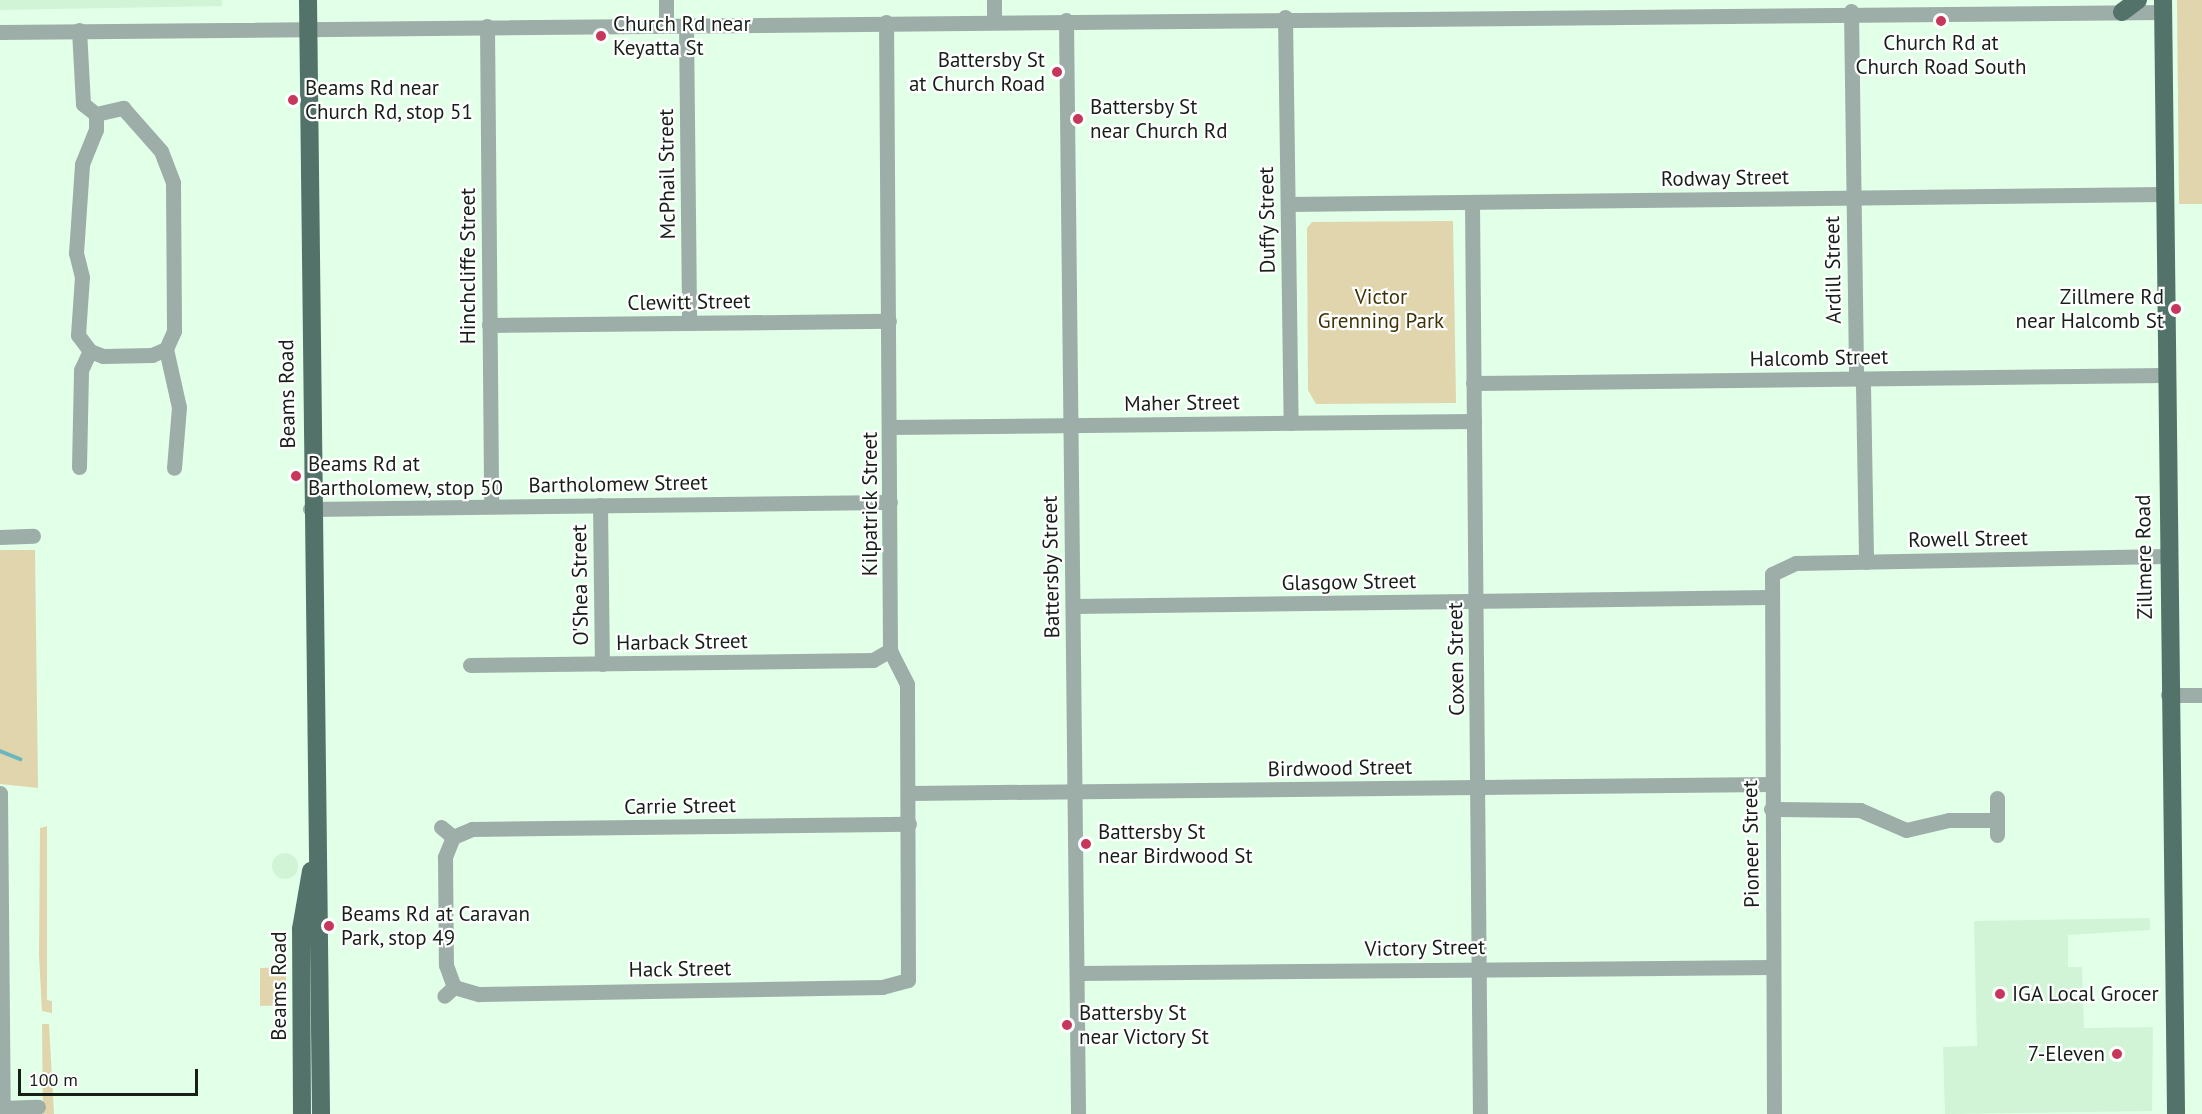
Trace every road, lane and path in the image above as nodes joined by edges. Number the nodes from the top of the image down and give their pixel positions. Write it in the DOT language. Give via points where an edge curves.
graph roads {
  1 [pos="308,0"];
  2 [pos="666,0"];
  3 [pos="994,0"];
  4 [pos="2138,0"];
  5 [pos="1979,5"];
  6 [pos="1760,6"];
  7 [pos="2163,6"];
  8 [pos="1396,8"];
  9 [pos="1851,11"];
  10 [pos="2122,12"];
  11 [pos="1285,17"];
  12 [pos="994,20"];
  13 [pos="1066,20"];
  14 [pos="886,22"];
  15 [pos="666,24"];
  16 [pos="686,24"];
  17 [pos="487,26"];
  18 [pos="308,28"];
  19 [pos="79,30"];
  20 [pos="0,32"];
  21 [pos="0,44"];
  22 [pos="96,114"];
  23 [pos="2163,194"];
  24 [pos="1853,198"];
  25 [pos="1472,203"];
  26 [pos="1288,204"];
  27 [pos="889,321"];
  28 [pos="689,323"];
  29 [pos="489,326"];
  30 [pos="166,349"];
  31 [pos="90,351"];
  32 [pos="2165,375"];
  33 [pos="1860,379"];
  34 [pos="1473,383"];
  35 [pos="1474,421"];
  36 [pos="1291,423"];
  37 [pos="1071,425"];
  38 [pos="890,427"];
  39 [pos="79,467"];
  40 [pos="174,468"];
  41 [pos="890,502"];
  42 [pos="600,505"];
  43 [pos="491,506"];
  44 [pos="310,508"];
  45 [pos="33,536"];
  46 [pos="0,537"];
  47 [pos="2167,556"];
  48 [pos="1866,561"];
  49 [pos="1772,574"];
  50 [pos="1769,597"];
  51 [pos="1476,602"];
  52 [pos="1073,606"];
  53 [pos="890,650"];
  54 [pos="602,664"];
  55 [pos="470,665"];
  56 [pos="2168,695"];
  57 [pos="2202,695"];
  58 [pos="1771,784"];
  59 [pos="1478,788"];
  60 [pos="1075,792"];
  61 [pos="0,794"];
  62 [pos="909,794"];
  63 [pos="1997,798"];
  64 [pos="1771,809"];
  65 [pos="909,824"];
  66 [pos="441,826"];
  67 [pos="453,837"];
  68 [pos="314,860"];
  69 [pos="1773,967"];
  70 [pos="1479,969"];
  71 [pos="1077,973"];
  72 [pos="908,981"];
  73 [pos="1,1029"];
  74 [pos="38,1107"];
  75 [pos="1,1108"];
  76 [pos="302,1114"];
  77 [pos="321,1114"];
  78 [pos="1078,1114"];
  79 [pos="1480,1114"];
  80 [pos="1774,1114"];
  81 [pos="2176,1114"];
  1 -- 18 [label="main road, Beams Road"];
  2 -- 15 [label="street"];
  3 -- 12 [label="street"];
  4 -- 10 [label="main road"];
  5 -- 9 [label="street"];
  5 -- 10 [label="street"];
  6 -- 8 [label="street"];
  6 -- 9 [label="street"];
  7 -- 10 [label="street"];
  7 -- 23 [label="main road, Zillmere Road"];
  8 -- 11 [label="street"];
  9 -- 24 [label="street, Ardill Street"];
  11 -- 13 [label="street"];
  11 -- 26 [label="street, Duffy Street"];
  12 -- 13 [label="street"];
  12 -- 14 [label="street"];
  13 -- 37 [label="street, Battersby Street"];
  14 -- 16 [label="street"];
  14 -- 27 [label="street, Kilpatrick Street"];
  15 -- 16 [label="street"];
  15 -- 17 [label="street"];
  16 -- 28 [label="street, McPhail Street"];
  17 -- 18 [label="street"];
  17 -- 29 [label="street, Hinchcliffe Street"];
  18 -- 19 [label="street"];
  18 -- 44 [label="main road, Beams Road"];
  19 -- 20 [label="street"];
  19 -- 22 [label="street" via="83,104"];
  20 -- 21 [label="street"];
  22 -- 30 [label="street" via="123,108 169,166 174,306"];
  22 -- 31 [label="street" via="96,130 82,164 76,253 83,303 78,334"];
  23 -- 24 [label="street, Rodway Street"];
  23 -- 32 [label="main road, Zillmere Road"];
  24 -- 25 [label="street, Rodway Street"];
  24 -- 33 [label="street, Ardill Street"];
  25 -- 26 [label="street, Rodway Street"];
  25 -- 34 [label="street, Coxen Street"];
  26 -- 36 [label="street, Duffy Street"];
  27 -- 28 [label="street, Clewitt Street"];
  27 -- 38 [label="street, Kilpatrick Street"];
  28 -- 29 [label="street, Clewitt Street"];
  29 -- 43 [label="street, Hinchcliffe Street"];
  30 -- 31 [label="street" via="152,354"];
  30 -- 40 [label="street" via="179,407"];
  31 -- 39 [label="street" via="81,370"];
  32 -- 33 [label="street, Halcomb Street"];
  32 -- 47 [label="main road, Zillmere Road"];
  33 -- 34 [label="street, Halcomb Street"];
  33 -- 48 [label="street, Ardill Street"];
  34 -- 35 [label="street, Coxen Street"];
  35 -- 36 [label="street, Maher Street"];
  35 -- 51 [label="street, Coxen Street"];
  36 -- 37 [label="street, Maher Street"];
  37 -- 38 [label="street, Maher Street"];
  37 -- 52 [label="street, Battersby Street"];
  38 -- 41 [label="street, Kilpatrick Street"];
  41 -- 42 [label="street, Bartholomew Street"];
  41 -- 53 [label="street, Kilpatrick Street"];
  42 -- 43 [label="street, Bartholomew Street"];
  42 -- 54 [label="street, O'Shea Street"];
  43 -- 44 [label="street, Bartholomew Street"];
  44 -- 68 [label="main road, Beams Road"];
  45 -- 46 [label="street"];
  47 -- 48 [label="street, Rowell Street"];
  47 -- 56 [label="main road, Zillmere Road"];
  48 -- 49 [label="street, Rowell Street" via="1788,564"];
  49 -- 50 [label="street, Pioneer Street"];
  50 -- 51 [label="street, Glasgow Street"];
  50 -- 58 [label="street, Pioneer Street"];
  51 -- 52 [label="street, Glasgow Street"];
  51 -- 59 [label="street, Coxen Street"];
  52 -- 60 [label="street, Battersby Street"];
  53 -- 54 [label="street, Harback Street" via="878,660"];
  53 -- 62 [label="street, Kilpatrick Street" via="907,684"];
  54 -- 55 [label="street, Harback Street"];
  56 -- 57 [label="street"];
  56 -- 81 [label="main road, Zillmere Road"];
  58 -- 59 [label="street, Birdwood Street"];
  58 -- 64 [label="street, Pioneer Street"];
  59 -- 60 [label="street, Birdwood Street"];
  59 -- 70 [label="street, Coxen Street"];
  60 -- 62 [label="street, Birdwood Street"];
  60 -- 71 [label="street, Battersby Street"];
  61 -- 73 [label="street"];
  62 -- 65 [label="street, Kilpatrick Street"];
  63 -- 64 [label="street" via="1997,827 1949,820 1906,830 1867,811"];
  64 -- 69 [label="street, Pioneer Street"];
  65 -- 67 [label="street, Carrie Street" via="472,830"];
  65 -- 72 [label="street, Kilpatrick Street"];
  66 -- 67 [label="street"];
  67 -- 72 [label="street, Hack Street" via="445,857 449,992 882,987"];
  68 -- 76 [label="main road, Beams Road" via="301,929"];
  68 -- 77 [label="main road, Beams Road"];
  69 -- 70 [label="street, Victory Street"];
  69 -- 80 [label="street, Pioneer Street"];
  70 -- 71 [label="street, Victory Street"];
  70 -- 79 [label="street, Coxen Street"];
  71 -- 78 [label="street, Battersby Street"];
  73 -- 75 [label="street"];
  74 -- 75 [label="street"];
}
